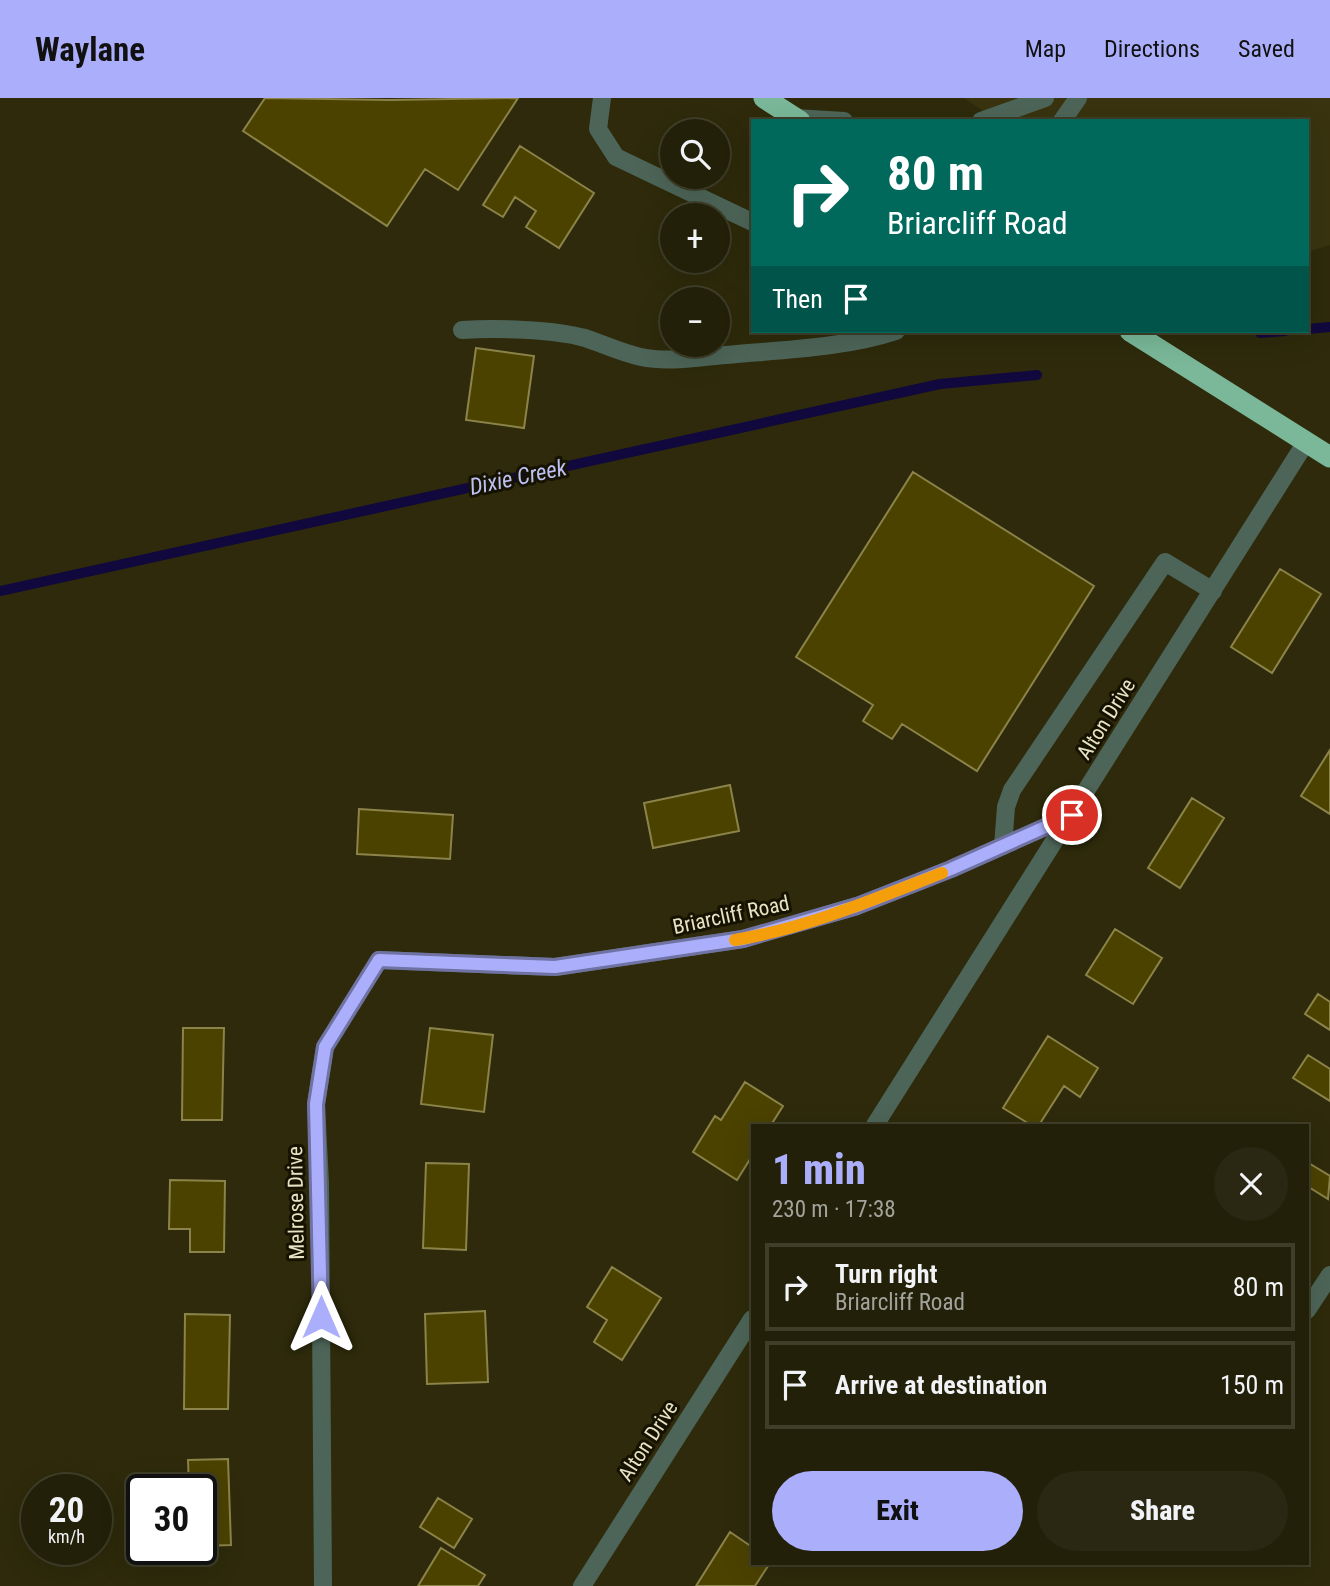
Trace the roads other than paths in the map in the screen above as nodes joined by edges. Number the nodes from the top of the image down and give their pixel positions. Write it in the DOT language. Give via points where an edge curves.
graph roads {
  1 [pos="602,98"];
  2 [pos="764,98"];
  3 [pos="1045,98"];
  4 [pos="1078,98"];
  5 [pos="797,119"];
  6 [pos="987,119"];
  7 [pos="1063,119"];
  8 [pos="751,222"];
  9 [pos="462,330"];
  10 [pos="890,333"];
  11 [pos="1133,333"];
  12 [pos="1306,442"];
  13 [pos="1330,457"];
  14 [pos="1213,591"];
  15 [pos="1072,815"];
  16 [pos="1003,846"];
  17 [pos="379,960"];
  18 [pos="876,1124"];
  19 [pos="1330,1275"];
  20 [pos="1309,1307"];
  21 [pos="751,1321"];
  22 [pos="323,1586"];
  23 [pos="582,1586"];
  1 -- 8 [label="street" via="598,129 616,157"];
  2 -- 5 [label="highway"];
  3 -- 6 [label="street"];
  4 -- 7 [label="street"];
  9 -- 10 [label="street" via="561,334 641,357 670,360"];
  11 -- 12 [label="highway"];
  12 -- 13 [label="highway"];
  12 -- 14 [label="street, Alton Drive"];
  14 -- 15 [label="street, Alton Drive"];
  14 -- 16 [label="street" via="1165,562 1012,790"];
  15 -- 16 [label="street, Briarcliff Road"];
  15 -- 18 [label="street, Alton Drive"];
  16 -- 17 [label="street, Briarcliff Road" via="857,906 743,939 555,967"];
  17 -- 22 [label="street, Melrose Drive" via="325,1047 316,1104"];
  19 -- 20 [label="street"];
  21 -- 23 [label="street, Alton Drive"];
}
